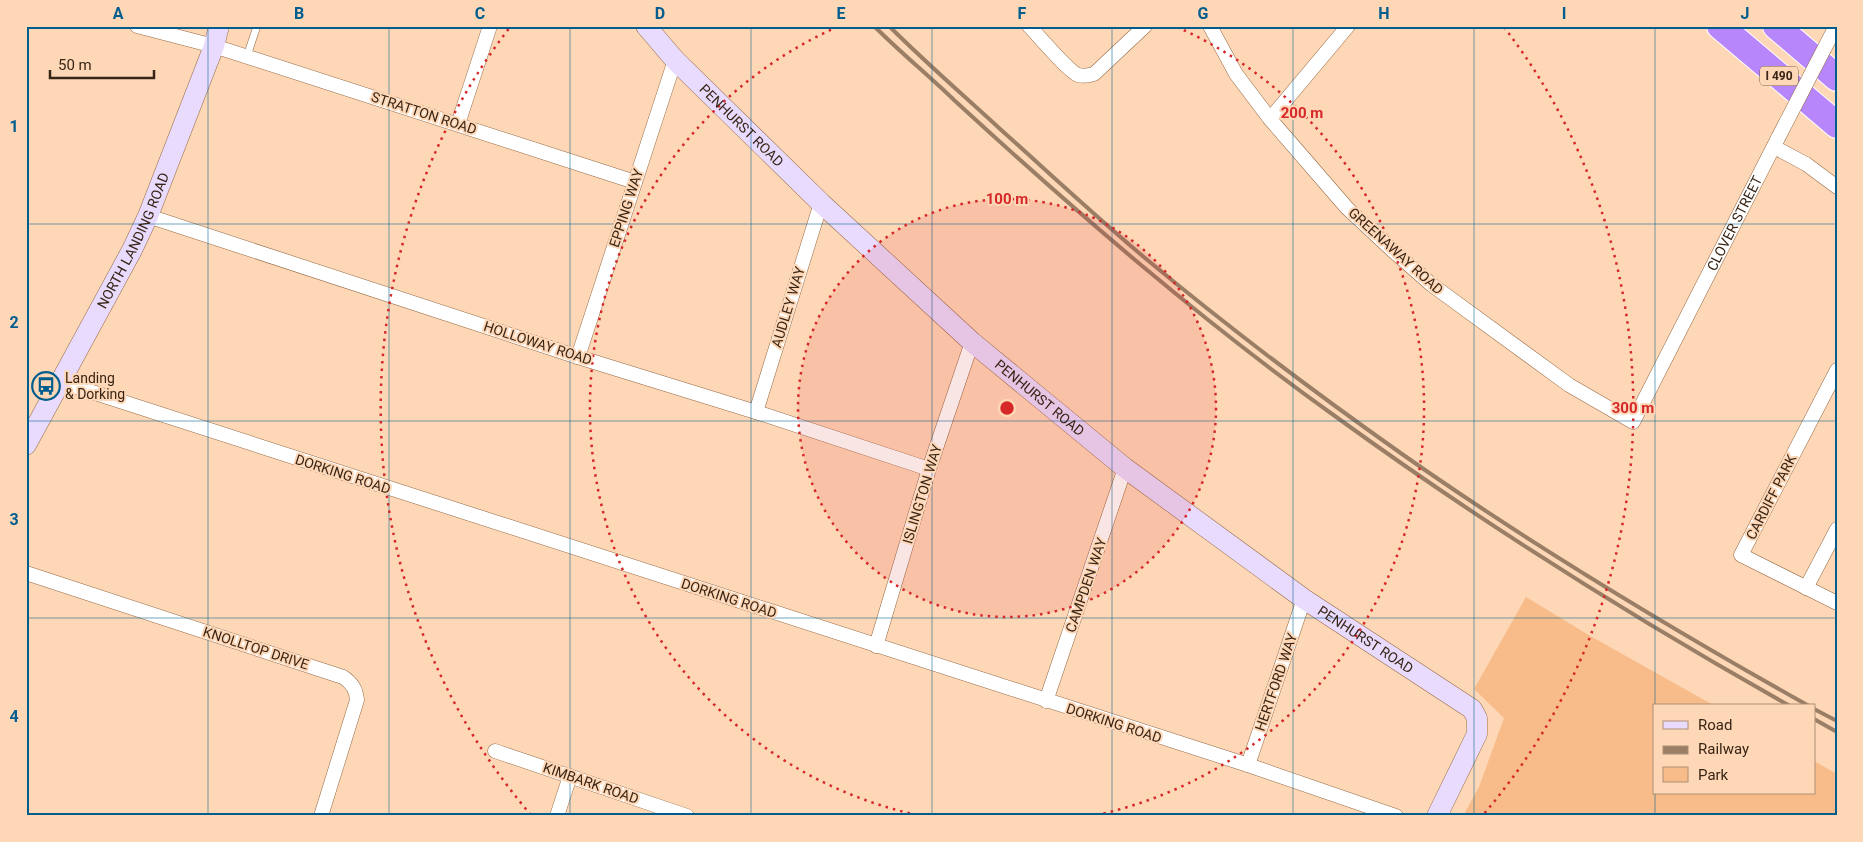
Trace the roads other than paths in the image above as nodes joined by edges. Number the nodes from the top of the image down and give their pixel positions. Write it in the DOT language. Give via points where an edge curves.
graph roads {
  1 [pos="137,26"];
  2 [pos="257,26"];
  3 [pos="490,26"];
  4 [pos="646,26"];
  5 [pos="1029,26"];
  6 [pos="1145,26"];
  7 [pos="1210,26"];
  8 [pos="1348,26"];
  9 [pos="1720,26"];
  10 [pos="1776,26"];
  11 [pos="1836,26"];
  12 [pos="216,36"];
  13 [pos="247,56"];
  14 [pos="674,60"];
  15 [pos="1837,78"];
  16 [pos="1270,119"];
  17 [pos="458,124"];
  18 [pos="1837,125"];
  19 [pos="1776,142"];
  20 [pos="635,182"];
  21 [pos="1837,187"];
  22 [pos="821,203"];
  23 [pos="148,216"];
  24 [pos="972,342"];
  25 [pos="578,356"];
  26 [pos="1837,370"];
  27 [pos="61,382"];
  28 [pos="756,412"];
  29 [pos="1633,422"];
  30 [pos="26,445"];
  31 [pos="1125,468"];
  32 [pos="929,469"];
  33 [pos="1837,529"];
  34 [pos="26,573"];
  35 [pos="1806,588"];
  36 [pos="1304,599"];
  37 [pos="1837,603"];
  38 [pos="876,646"];
  39 [pos="1046,701"];
  40 [pos="495,751"];
  41 [pos="1248,766"];
  42 [pos="570,776"];
  43 [pos="321,816"];
  44 [pos="557,816"];
  45 [pos="687,816"];
  46 [pos="1396,816"];
  47 [pos="1437,816"];
  1 -- 12 [label="street, STRATTON ROAD"];
  2 -- 13 [label="lane"];
  3 -- 17 [label="street"];
  4 -- 14 [label="street, PENHURST ROAD"];
  5 -- 6 [label="street" via="1071,70 1085,76 1094,74"];
  7 -- 16 [label="street, GREENAWAY ROAD" via="1236,74"];
  8 -- 16 [label="street"];
  9 -- 18 [label="highway, I 490"];
  10 -- 15 [label="highway, I 490"];
  11 -- 19 [label="street, CLOVER STREET, bridge"];
  12 -- 13 [label="street, STRATTON ROAD"];
  12 -- 23 [label="street, NORTH LANDING ROAD"];
  13 -- 17 [label="street, STRATTON ROAD"];
  14 -- 20 [label="street, EPPING WAY"];
  14 -- 22 [label="street, PENHURST ROAD"];
  16 -- 29 [label="street, GREENAWAY ROAD" via="1347,208 1432,285 1569,385"];
  17 -- 20 [label="street, STRATTON ROAD"];
  19 -- 21 [label="street"];
  19 -- 29 [label="street, CLOVER STREET"];
  20 -- 25 [label="street, EPPING WAY"];
  22 -- 24 [label="street, PENHURST ROAD"];
  22 -- 28 [label="street, AUDLEY WAY"];
  23 -- 25 [label="street, HOLLOWAY ROAD"];
  23 -- 27 [label="street, NORTH LANDING ROAD"];
  24 -- 31 [label="street, PENHURST ROAD"];
  24 -- 32 [label="street, ISLINGTON WAY"];
  25 -- 28 [label="street, HOLLOWAY ROAD"];
  26 -- 35 [label="street, CARDIFF PARK" via="1741,555"];
  27 -- 30 [label="street, NORTH LANDING ROAD"];
  27 -- 38 [label="street, DORKING ROAD"];
  28 -- 32 [label="street, HOLLOWAY ROAD"];
  31 -- 36 [label="street, PENHURST ROAD"];
  31 -- 39 [label="street, CAMPDEN WAY"];
  32 -- 38 [label="street, ISLINGTON WAY"];
  33 -- 35 [label="street"];
  34 -- 43 [label="street, KNOLLTOP DRIVE" via="349,681 356,693 355,709"];
  35 -- 37 [label="street, CARDIFF PARK"];
  36 -- 41 [label="street, HERTFORD WAY"];
  36 -- 47 [label="street, PENHURST ROAD" via="1472,709 1477,718 1477,734"];
  38 -- 39 [label="street, DORKING ROAD"];
  39 -- 41 [label="street, DORKING ROAD"];
  40 -- 42 [label="street, KIMBARK ROAD"];
  41 -- 46 [label="street, DORKING ROAD"];
  42 -- 44 [label="street"];
  42 -- 45 [label="street, KIMBARK ROAD"];
}
